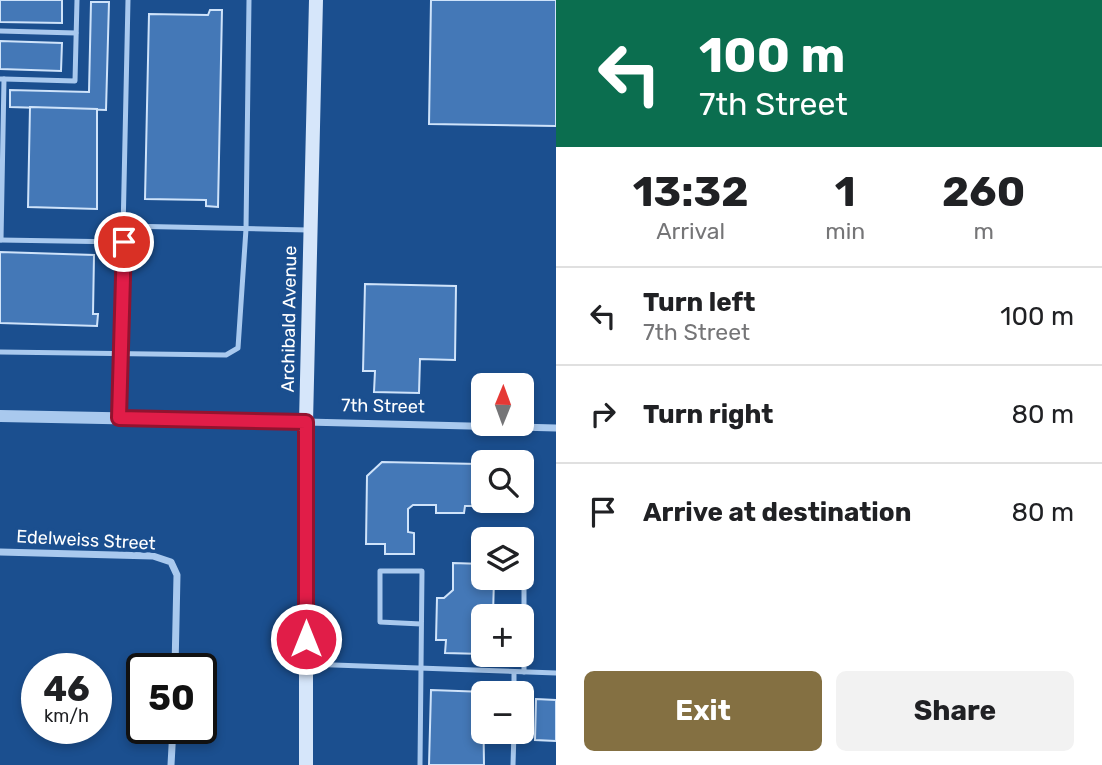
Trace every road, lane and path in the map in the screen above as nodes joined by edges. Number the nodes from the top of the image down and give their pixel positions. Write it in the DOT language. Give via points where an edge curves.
graph roads {
  1 [pos="77,0"];
  2 [pos="128,0"];
  3 [pos="249,0"];
  4 [pos="316,0"];
  5 [pos="0,31"];
  6 [pos="76,33"];
  7 [pos="2,79"];
  8 [pos="124,226"];
  9 [pos="246,229"];
  10 [pos="311,230"];
  11 [pos="0,240"];
  12 [pos="124,242"];
  13 [pos="0,352"];
  14 [pos="119,354"];
  15 [pos="0,416"];
  16 [pos="119,418"];
  17 [pos="306,422"];
  18 [pos="556,428"];
  19 [pos="0,552"];
  20 [pos="524,590"];
  21 [pos="421,624"];
  22 [pos="175,653"];
  23 [pos="306,664"];
  24 [pos="420,668"];
  25 [pos="514,672"];
  26 [pos="524,672"];
  27 [pos="556,673"];
  28 [pos="514,681"];
  29 [pos="172,744"];
  30 [pos="514,744"];
  31 [pos="171,765"];
  32 [pos="306,765"];
  33 [pos="420,765"];
  34 [pos="513,765"];
  1 -- 6 [label="lane"];
  2 -- 8 [label="lane"];
  3 -- 9 [label="lane"];
  4 -- 10 [label="main road, Archibald Avenue"];
  5 -- 6 [label="lane"];
  6 -- 7 [label="lane" via="75,81"];
  7 -- 11 [label="lane"];
  8 -- 9 [label="lane"];
  8 -- 12 [label="lane"];
  9 -- 10 [label="lane"];
  9 -- 14 [label="lane" via="237,348 226,355"];
  10 -- 17 [label="main road, Archibald Avenue"];
  11 -- 12 [label="lane"];
  12 -- 14 [label="lane"];
  13 -- 14 [label="lane"];
  14 -- 16 [label="lane"];
  15 -- 16 [label="street, 7th Street"];
  16 -- 17 [label="street, 7th Street"];
  17 -- 18 [label="street, 7th Street"];
  17 -- 23 [label="main road, Archibald Avenue"];
  19 -- 22 [label="street, Edelweiss Street" via="153,556 171,562 177,575"];
  20 -- 26 [label="lane"];
  21 -- 21 [label="lane" via="422,571 380,571 380,622"];
  21 -- 24 [label="lane"];
  23 -- 24 [label="lane"];
  23 -- 32 [label="main road, Archibald Avenue"];
  24 -- 25 [label="lane"];
  24 -- 33 [label="lane"];
  25 -- 26 [label="lane"];
  25 -- 28 [label="lane"];
  26 -- 27 [label="lane"];
  29 -- 31 [label="street"];
  30 -- 34 [label="lane"];
}
